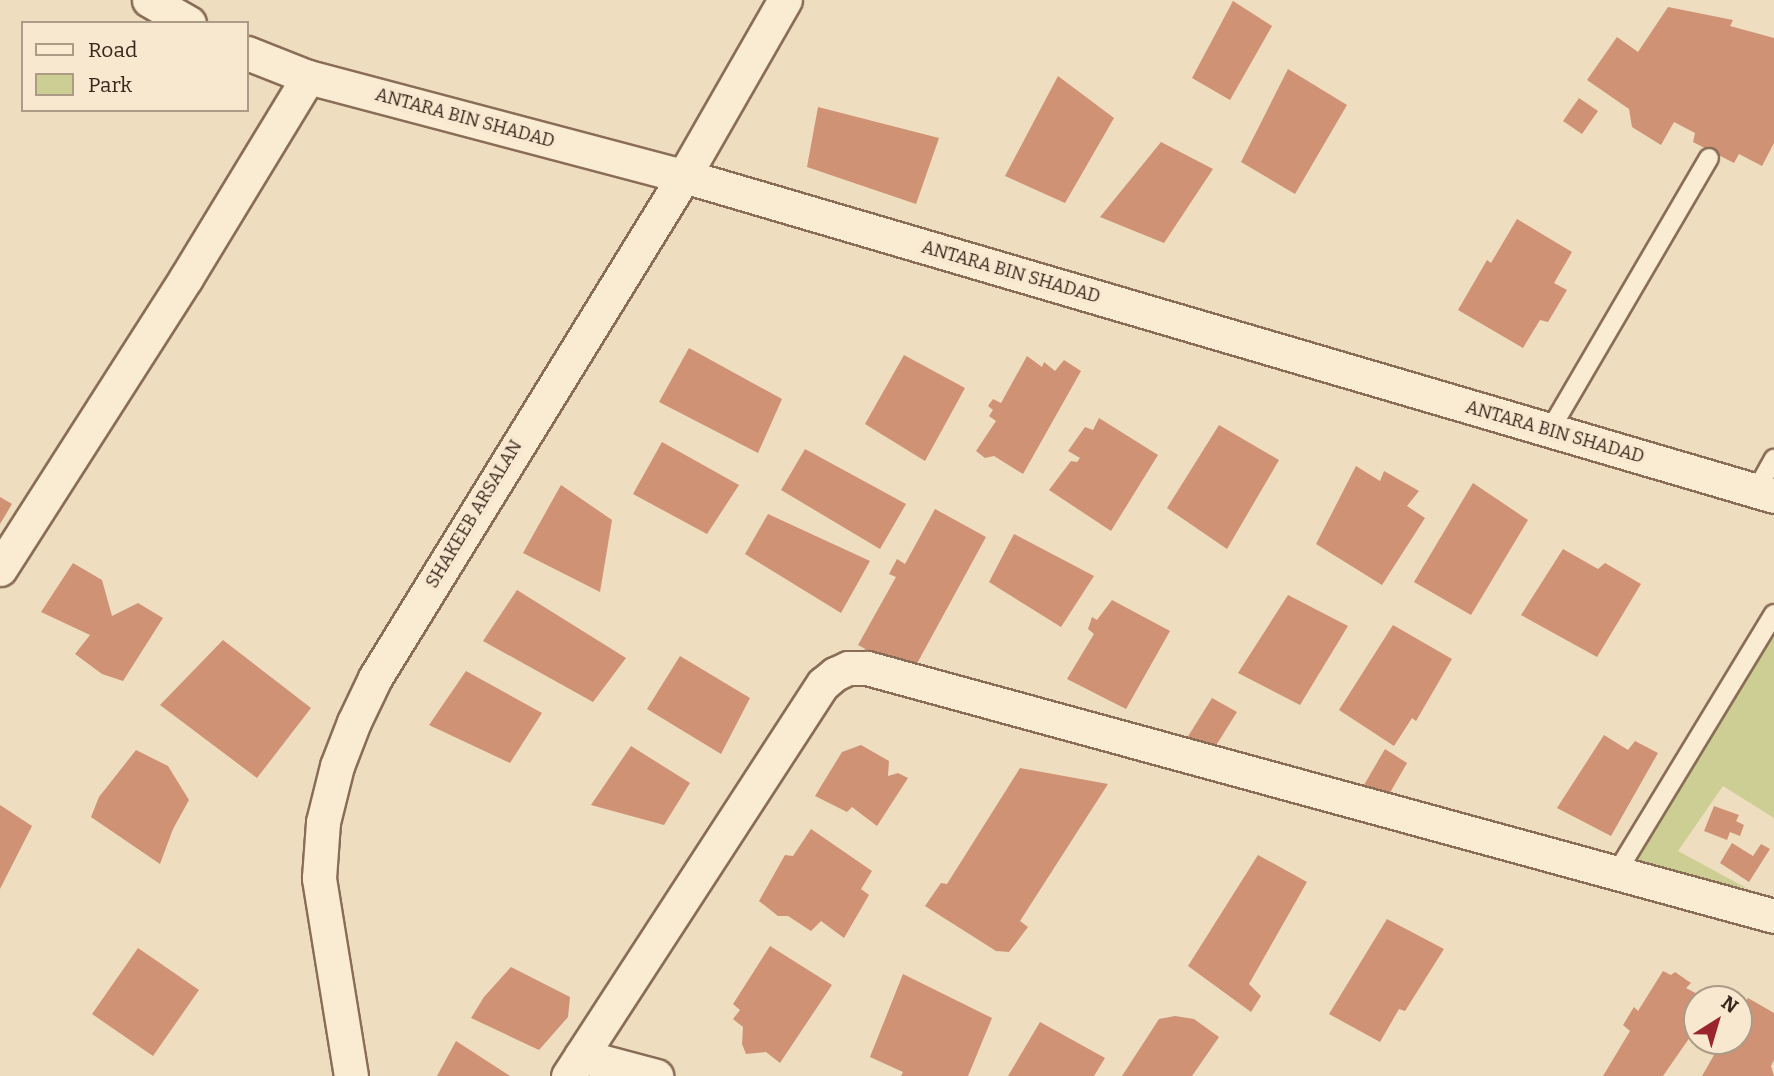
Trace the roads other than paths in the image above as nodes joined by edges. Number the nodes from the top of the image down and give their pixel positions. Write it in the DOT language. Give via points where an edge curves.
graph roads {
  1 [pos="149,0"];
  2 [pos="785,0"];
  3 [pos="186,21"];
  4 [pos="248,53"];
  5 [pos="308,77"];
  6 [pos="1709,158"];
  7 [pos="684,176"];
  8 [pos="1550,430"];
  9 [pos="1774,459"];
  10 [pos="1765,493"];
  11 [pos="0,569"];
  12 [pos="1774,614"];
  13 [pos="1617,872"];
  14 [pos="1771,909"];
  15 [pos="575,1066"];
  16 [pos="351,1076"];
  17 [pos="656,1076"];
  1 -- 3 [label="street"];
  2 -- 7 [label="street, SHAKEEB ARSALAN"];
  4 -- 5 [label="street, ANTARA BIN SHADAD"];
  5 -- 7 [label="street, ANTARA BIN SHADAD"];
  5 -- 11 [label="street"];
  6 -- 8 [label="lane"];
  7 -- 8 [label="street, ANTARA BIN SHADAD"];
  7 -- 16 [label="street, SHAKEEB ARSALAN" via="375,678 337,766 323,822 319,878"];
  8 -- 10 [label="street, ANTARA BIN SHADAD"];
  9 -- 10 [label="lane"];
  12 -- 13 [label="lane"];
  13 -- 14 [label="street"];
  13 -- 15 [label="street" via="867,668 848,668 823,684"];
  15 -- 17 [label="street"];
}
